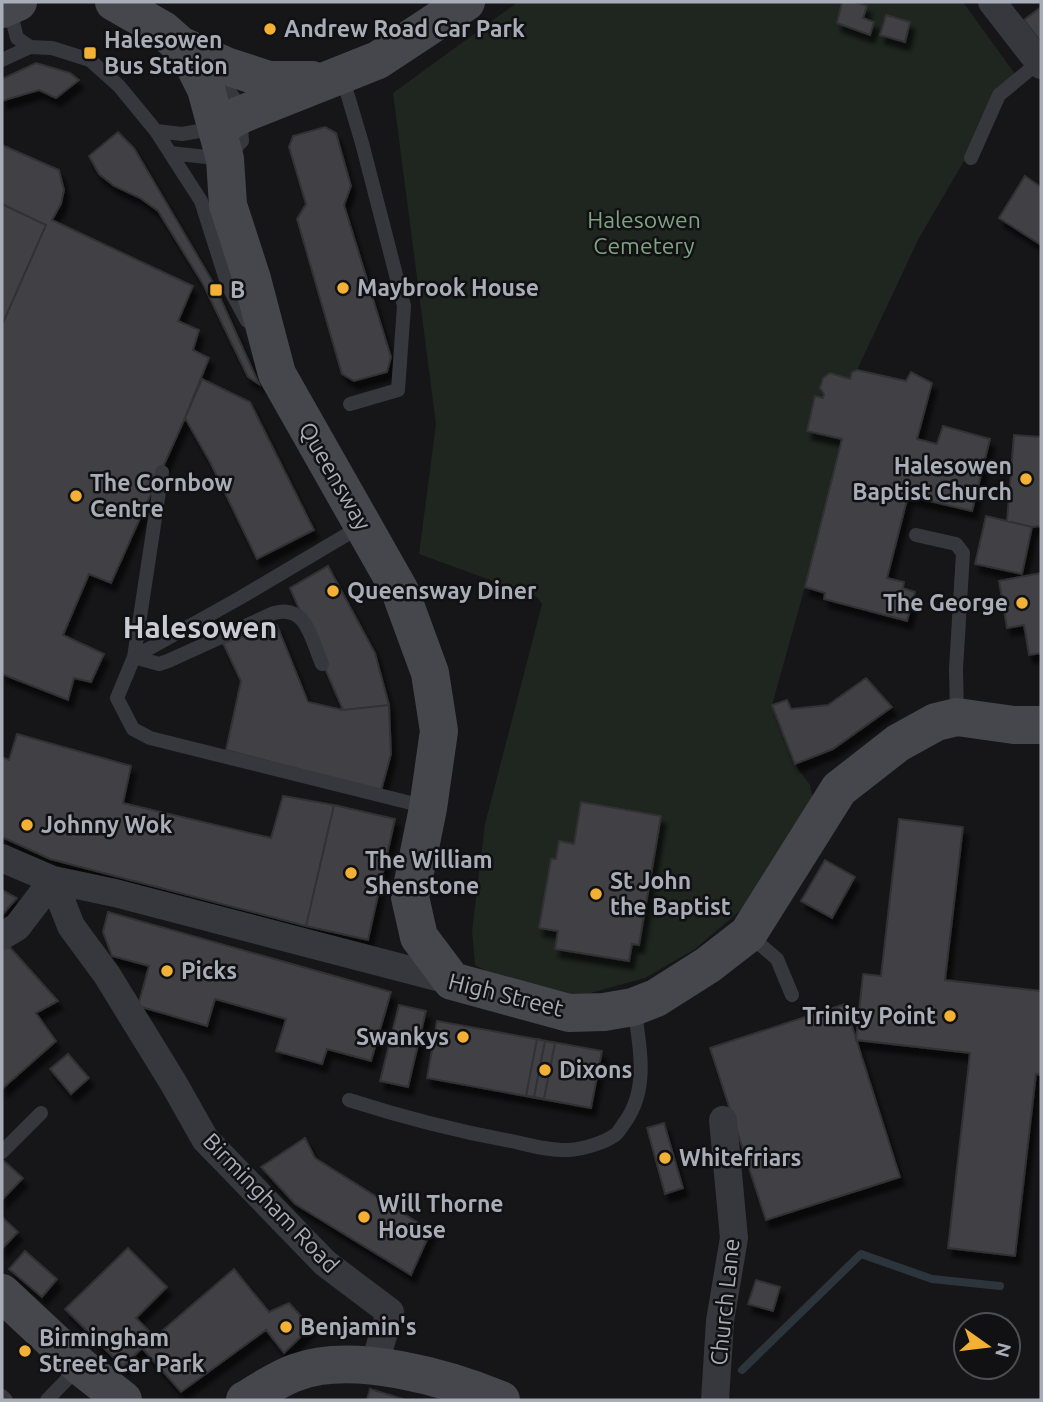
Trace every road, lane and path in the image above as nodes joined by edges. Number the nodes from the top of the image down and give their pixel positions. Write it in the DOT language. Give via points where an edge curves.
graph roads {
  1 [pos="114,2"];
  2 [pos="466,2"];
  3 [pos="992,2"];
  4 [pos="8,4"];
  5 [pos="180,46"];
  6 [pos="30,47"];
  7 [pos="2,60"];
  8 [pos="1040,63"];
  9 [pos="334,77"];
  10 [pos="156,131"];
  11 [pos="228,134"];
  12 [pos="170,153"];
  13 [pos="971,158"];
  14 [pos="277,374"];
  15 [pos="350,404"];
  16 [pos="162,472"];
  17 [pos="363,525"];
  18 [pos="916,535"];
  19 [pos="134,657"];
  20 [pos="322,664"];
  21 [pos="957,717"];
  22 [pos="1028,725"];
  23 [pos="1041,751"];
  24 [pos="428,807"];
  25 [pos="2,858"];
  26 [pos="53,880"];
  27 [pos="748,934"];
  28 [pos="2,936"];
  29 [pos="452,981"];
  30 [pos="792,995"];
  31 [pos="633,1007"];
  32 [pos="349,1100"];
  33 [pos="41,1113"];
  34 [pos="723,1120"];
  35 [pos="2,1152"];
  36 [pos="2,1293"];
  37 [pos="80,1366"];
  38 [pos="374,1366"];
  39 [pos="2,1396"];
  40 [pos="6,1400"];
  41 [pos="47,1400"];
  42 [pos="123,1400"];
  43 [pos="245,1400"];
  44 [pos="501,1400"];
  45 [pos="715,1400"];
  1 -- 5 [label="main road, Queensway" via="163,30"];
  2 -- 9 [label="main road" via="378,60"];
  3 -- 8 [label="street"];
  4 -- 6 [label="lane" via="17,38"];
  5 -- 9 [label="main road" via="269,80"];
  5 -- 11 [label="main road, Queensway"];
  6 -- 7 [label="lane"];
  6 -- 10 [label="lane" via="52,48 90,60 119,86"];
  8 -- 13 [label="lane" via="999,95"];
  9 -- 11 [label="main road"];
  9 -- 15 [label="lane" via="362,143 404,306 398,390"];
  10 -- 11 [label="lane"];
  10 -- 12 [label="lane"];
  11 -- 12 [label="lane"];
  11 -- 14 [label="main road, Queensway" via="228,205"];
  12 -- 14 [label="lane" via="201,201 228,286"];
  14 -- 17 [label="main road, Queensway"];
  16 -- 19 [label="lane"];
  17 -- 19 [label="lane"];
  17 -- 24 [label="main road, Queensway" via="400,591 430,673 439,731"];
  18 -- 21 [label="lane" via="956,544 963,553"];
  19 -- 20 [label="lane" via="159,664 274,613 290,611 302,617"];
  19 -- 24 [label="lane" via="117,698 133,729 150,738"];
  21 -- 22 [label="main road, High Street"];
  21 -- 27 [label="main road, High Street" via="936,722 898,743 839,789"];
  22 -- 23 [label="main road"];
  24 -- 29 [label="main road, Queensway" via="410,897 419,937"];
  25 -- 26 [label="street, High Street"];
  26 -- 28 [label="street" via="18,927"];
  26 -- 29 [label="street, High Street"];
  26 -- 38 [label="street, Birmingham Road" via="71,926 113,986 205,1139 325,1264 390,1312"];
  27 -- 30 [label="lane" via="778,960"];
  27 -- 31 [label="main road, High Street" via="656,998"];
  29 -- 31 [label="main road, High Street" via="569,1013"];
  31 -- 32 [label="lane" via="641,1071 638,1095 616,1135 592,1145 569,1150 543,1147 457,1130"];
  33 -- 35 [label="lane"];
  34 -- 45 [label="street, Church Lane" via="734,1238 720,1321"];
  36 -- 37 [label="main road"];
  37 -- 41 [label="lane"];
  37 -- 42 [label="main road"];
  38 -- 43 [label="main road" via="334,1363 297,1371"];
  38 -- 44 [label="main road"];
  39 -- 40 [label="lane"];
}
